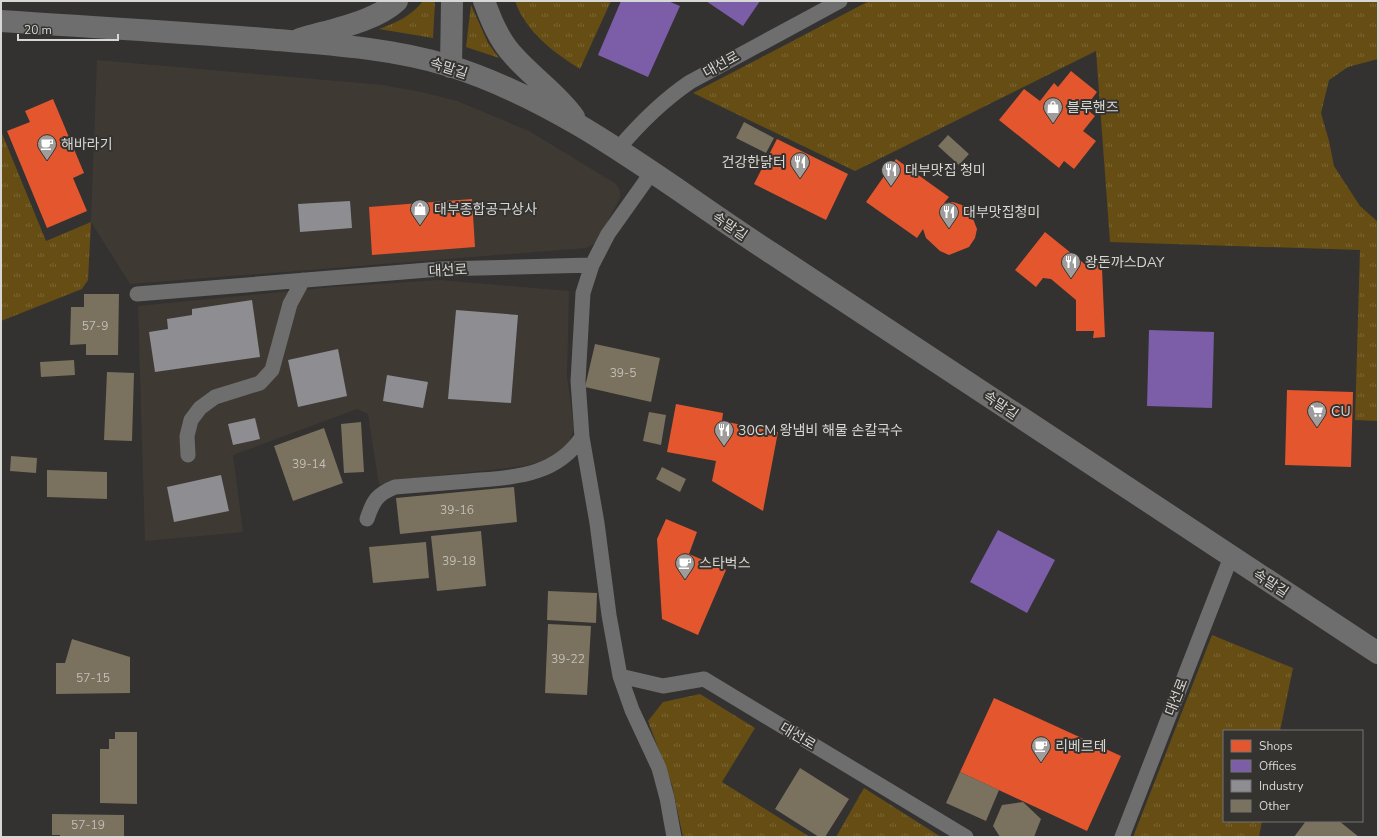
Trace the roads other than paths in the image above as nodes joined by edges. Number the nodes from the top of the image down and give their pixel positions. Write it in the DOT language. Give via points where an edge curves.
graph roads {
  1 [pos="397,1"];
  2 [pos="452,1"];
  3 [pos="484,1"];
  4 [pos="840,1"];
  5 [pos="1,21"];
  6 [pos="293,42"];
  7 [pos="451,67"];
  8 [pos="580,127"];
  9 [pos="618,149"];
  10 [pos="652,172"];
  11 [pos="592,265"];
  12 [pos="303,280"];
  13 [pos="137,294"];
  14 [pos="582,437"];
  15 [pos="188,455"];
  16 [pos="367,519"];
  17 [pos="1231,557"];
  18 [pos="1378,653"];
  19 [pos="620,676"];
  20 [pos="674,837"];
  21 [pos="966,837"];
  22 [pos="1122,837"];
  1 -- 6 [label="street" via="380,12 360,20"];
  2 -- 7 [label="street"];
  3 -- 8 [label="street" via="490,19 512,54 555,96"];
  4 -- 9 [label="lane, 대선로" via="670,95"];
  5 -- 6 [label="street, 속말길"];
  6 -- 7 [label="street, 속말길" via="376,51"];
  7 -- 8 [label="street, 속말길" via="537,103"];
  8 -- 9 [label="street, 속말길"];
  9 -- 10 [label="street, 속말길"];
  10 -- 11 [label="lane" via="608,234"];
  10 -- 17 [label="street, 속말길" via="726,224"];
  11 -- 12 [label="lane, 대선로" via="440,269"];
  11 -- 14 [label="lane" via="583,293 580,322 578,381"];
  12 -- 13 [label="lane, 대선로"];
  12 -- 15 [label="lane" via="290,304 272,370 260,383 215,397 200,408 191,420 187,436"];
  14 -- 16 [label="lane" via="573,451 540,470 516,477 395,487 384,491 373,503"];
  14 -- 19 [label="lane"];
  17 -- 18 [label="street, 속말길"];
  17 -- 22 [label="lane, 대선로"];
  19 -- 20 [label="lane" via="632,710 659,768"];
  19 -- 21 [label="lane, 대선로" via="663,686 704,679"];
}
